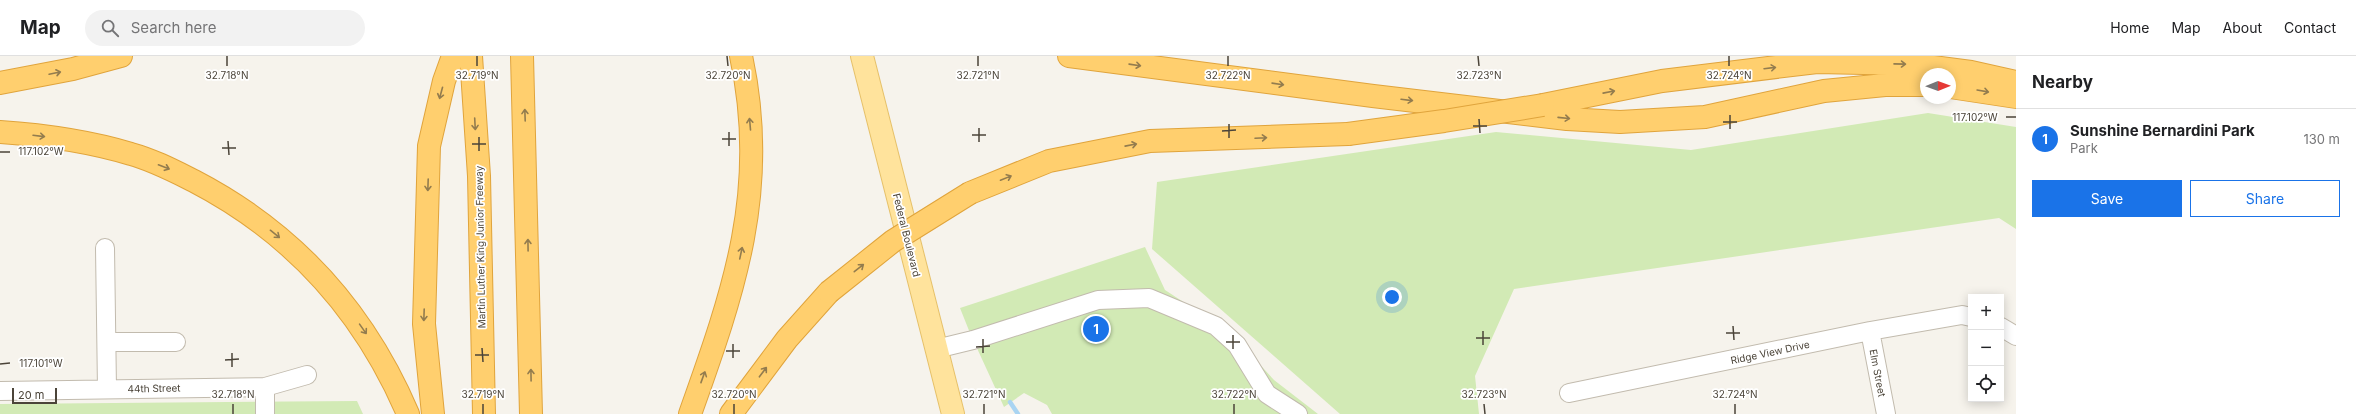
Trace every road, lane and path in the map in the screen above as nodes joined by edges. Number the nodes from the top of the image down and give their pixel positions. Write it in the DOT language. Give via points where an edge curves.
graph roads {
  1 [pos="121,56"];
  2 [pos="453,56"];
  3 [pos="471,56"];
  4 [pos="522,56"];
  5 [pos="741,56"];
  6 [pos="862,56"];
  7 [pos="1069,56"];
  8 [pos="1750,56"];
  9 [pos="1662,81"];
  10 [pos="8,82"];
  11 [pos="2016,82"];
  12 [pos="1920,85"];
  13 [pos="1956,88"];
  14 [pos="2016,97"];
  15 [pos="0,132"];
  16 [pos="105,248"];
  17 [pos="1968,316"];
  18 [pos="2004,329"];
  19 [pos="1870,331"];
  20 [pos="2016,336"];
  21 [pos="106,342"];
  22 [pos="176,342"];
  23 [pos="936,349"];
  24 [pos="307,375"];
  25 [pos="265,387"];
  26 [pos="107,389"];
  27 [pos="0,391"];
  28 [pos="1569,393"];
  29 [pos="265,414"];
  30 [pos="408,414"];
  31 [pos="433,414"];
  32 [pos="484,414"];
  33 [pos="531,414"];
  34 [pos="690,414"];
  35 [pos="731,414"];
  36 [pos="953,414"];
  37 [pos="1298,414"];
  38 [pos="1886,414"];
  10 -- 1 [label="highway, one-way" via="74,69"];
  2 -- 31 [label="highway, one-way" via="444,81 429,146 424,324"];
  3 -- 32 [label="highway, Martin Luther King Junior Freeway, one-way" via="478,176"];
  33 -- 4 [label="highway, one-way"];
  34 -- 5 [label="highway, one-way" via="723,323 742,252 750,190 751,151 748,97"];
  6 -- 23 [label="main road, Federal Boulevard"];
  7 -- 12 [label="highway, one-way" via="1373,96 1567,119 1620,122 1705,117 1824,91 1885,85"];
  8 -- 9 [label="highway"];
  9 -- 11 [label="highway, one-way" via="1817,62 1911,64 1971,72"];
  35 -- 9 [label="highway, one-way, bridge" via="787,339 829,292 893,241 970,193 1049,161 1150,141 1348,134 1543,105"];
  13 -- 14 [label="highway, one-way"];
  15 -- 30 [label="highway, one-way" via="64,139 132,154 172,170 232,202 285,242 331,288 373,344 391,375"];
  16 -- 21 [label="street"];
  17 -- 19 [label="street, Ridge View Drive" via="1962,315"];
  18 -- 20 [label="street"];
  19 -- 28 [label="street, Ridge View Drive"];
  19 -- 38 [label="street, Elm Street"];
  21 -- 22 [label="street"];
  21 -- 26 [label="street"];
  23 -- 36 [label="main road, Federal Boulevard"];
  23 -- 37 [label="street" via="973,340 1098,300 1149,298 1216,326 1237,345 1268,394"];
  24 -- 25 [label="street, 44th Street"];
  25 -- 26 [label="street, 44th Street"];
  25 -- 29 [label="street"];
  26 -- 27 [label="street, 44th Street"];
}
